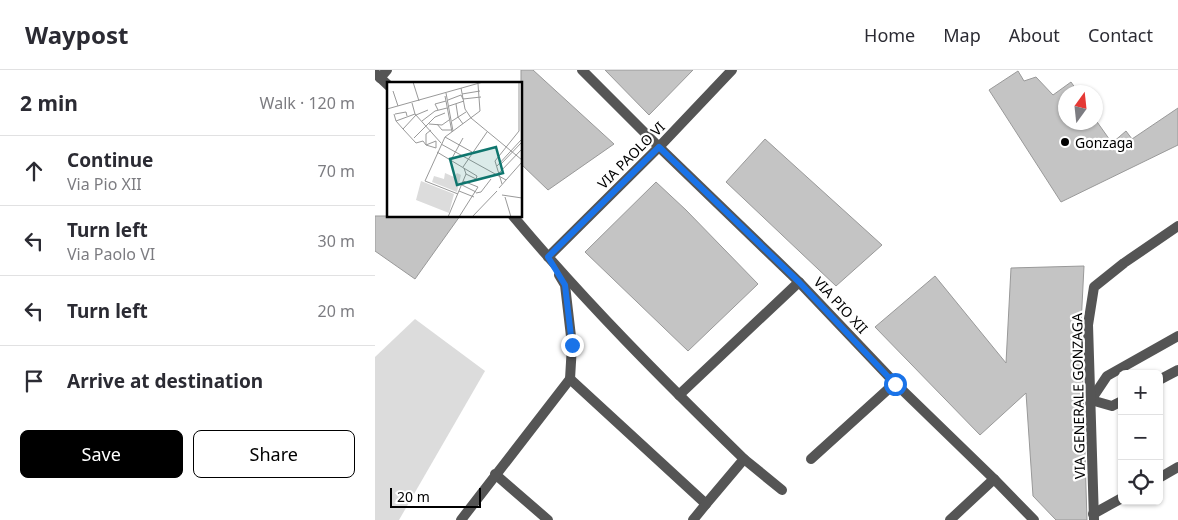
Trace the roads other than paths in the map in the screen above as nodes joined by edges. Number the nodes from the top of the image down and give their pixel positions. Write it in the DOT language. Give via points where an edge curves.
graph roads {
  1 [pos="582,70"];
  2 [pos="732,70"];
  3 [pos="659,147"];
  4 [pos="515,218"];
  5 [pos="1178,226"];
  6 [pos="548,257"];
  7 [pos="799,282"];
  8 [pos="1178,336"];
  9 [pos="1178,370"];
  10 [pos="1163,378"];
  11 [pos="570,379"];
  12 [pos="895,384"];
  13 [pos="679,395"];
  14 [pos="1091,400"];
  15 [pos="1118,403"];
  16 [pos="744,459"];
  17 [pos="811,460"];
  18 [pos="1178,467"];
  19 [pos="495,474"];
  20 [pos="1163,476"];
  21 [pos="994,479"];
  22 [pos="782,490"];
  23 [pos="1118,501"];
  24 [pos="706,504"];
  25 [pos="1094,517"];
  26 [pos="461,520"];
  27 [pos="548,520"];
  28 [pos="693,520"];
  29 [pos="950,520"];
  30 [pos="1034,520"];
  1 -- 3 [label="street, VIA PIO XII"];
  2 -- 3 [label="street, VIA PAOLO VI"];
  3 -- 6 [label="street, VIA PAOLO VI"];
  3 -- 7 [label="street, VIA PIO XII"];
  4 -- 6 [label="street"];
  5 -- 14 [label="street, VIA GENERALE GONZAGA" via="1093,287 1088,326"];
  6 -- 11 [label="street" via="565,285 572,345"];
  6 -- 13 [label="street"];
  7 -- 12 [label="street, VIA PIO XII"];
  7 -- 13 [label="street"];
  8 -- 14 [label="street" via="1107,376"];
  9 -- 10 [label="street"];
  11 -- 19 [label="street"];
  11 -- 24 [label="street"];
  12 -- 17 [label="street"];
  12 -- 21 [label="street, VIA PIO XII"];
  13 -- 16 [label="street"];
  14 -- 15 [label="street" via="1112,406"];
  14 -- 25 [label="street, VIA GENERALE GONZAGA"];
  16 -- 22 [label="street"];
  16 -- 24 [label="street"];
  18 -- 20 [label="street"];
  19 -- 26 [label="street"];
  19 -- 27 [label="street"];
  21 -- 29 [label="street"];
  21 -- 30 [label="street, VIA PIO XII"];
  23 -- 25 [label="street"];
  24 -- 28 [label="street"];
}
